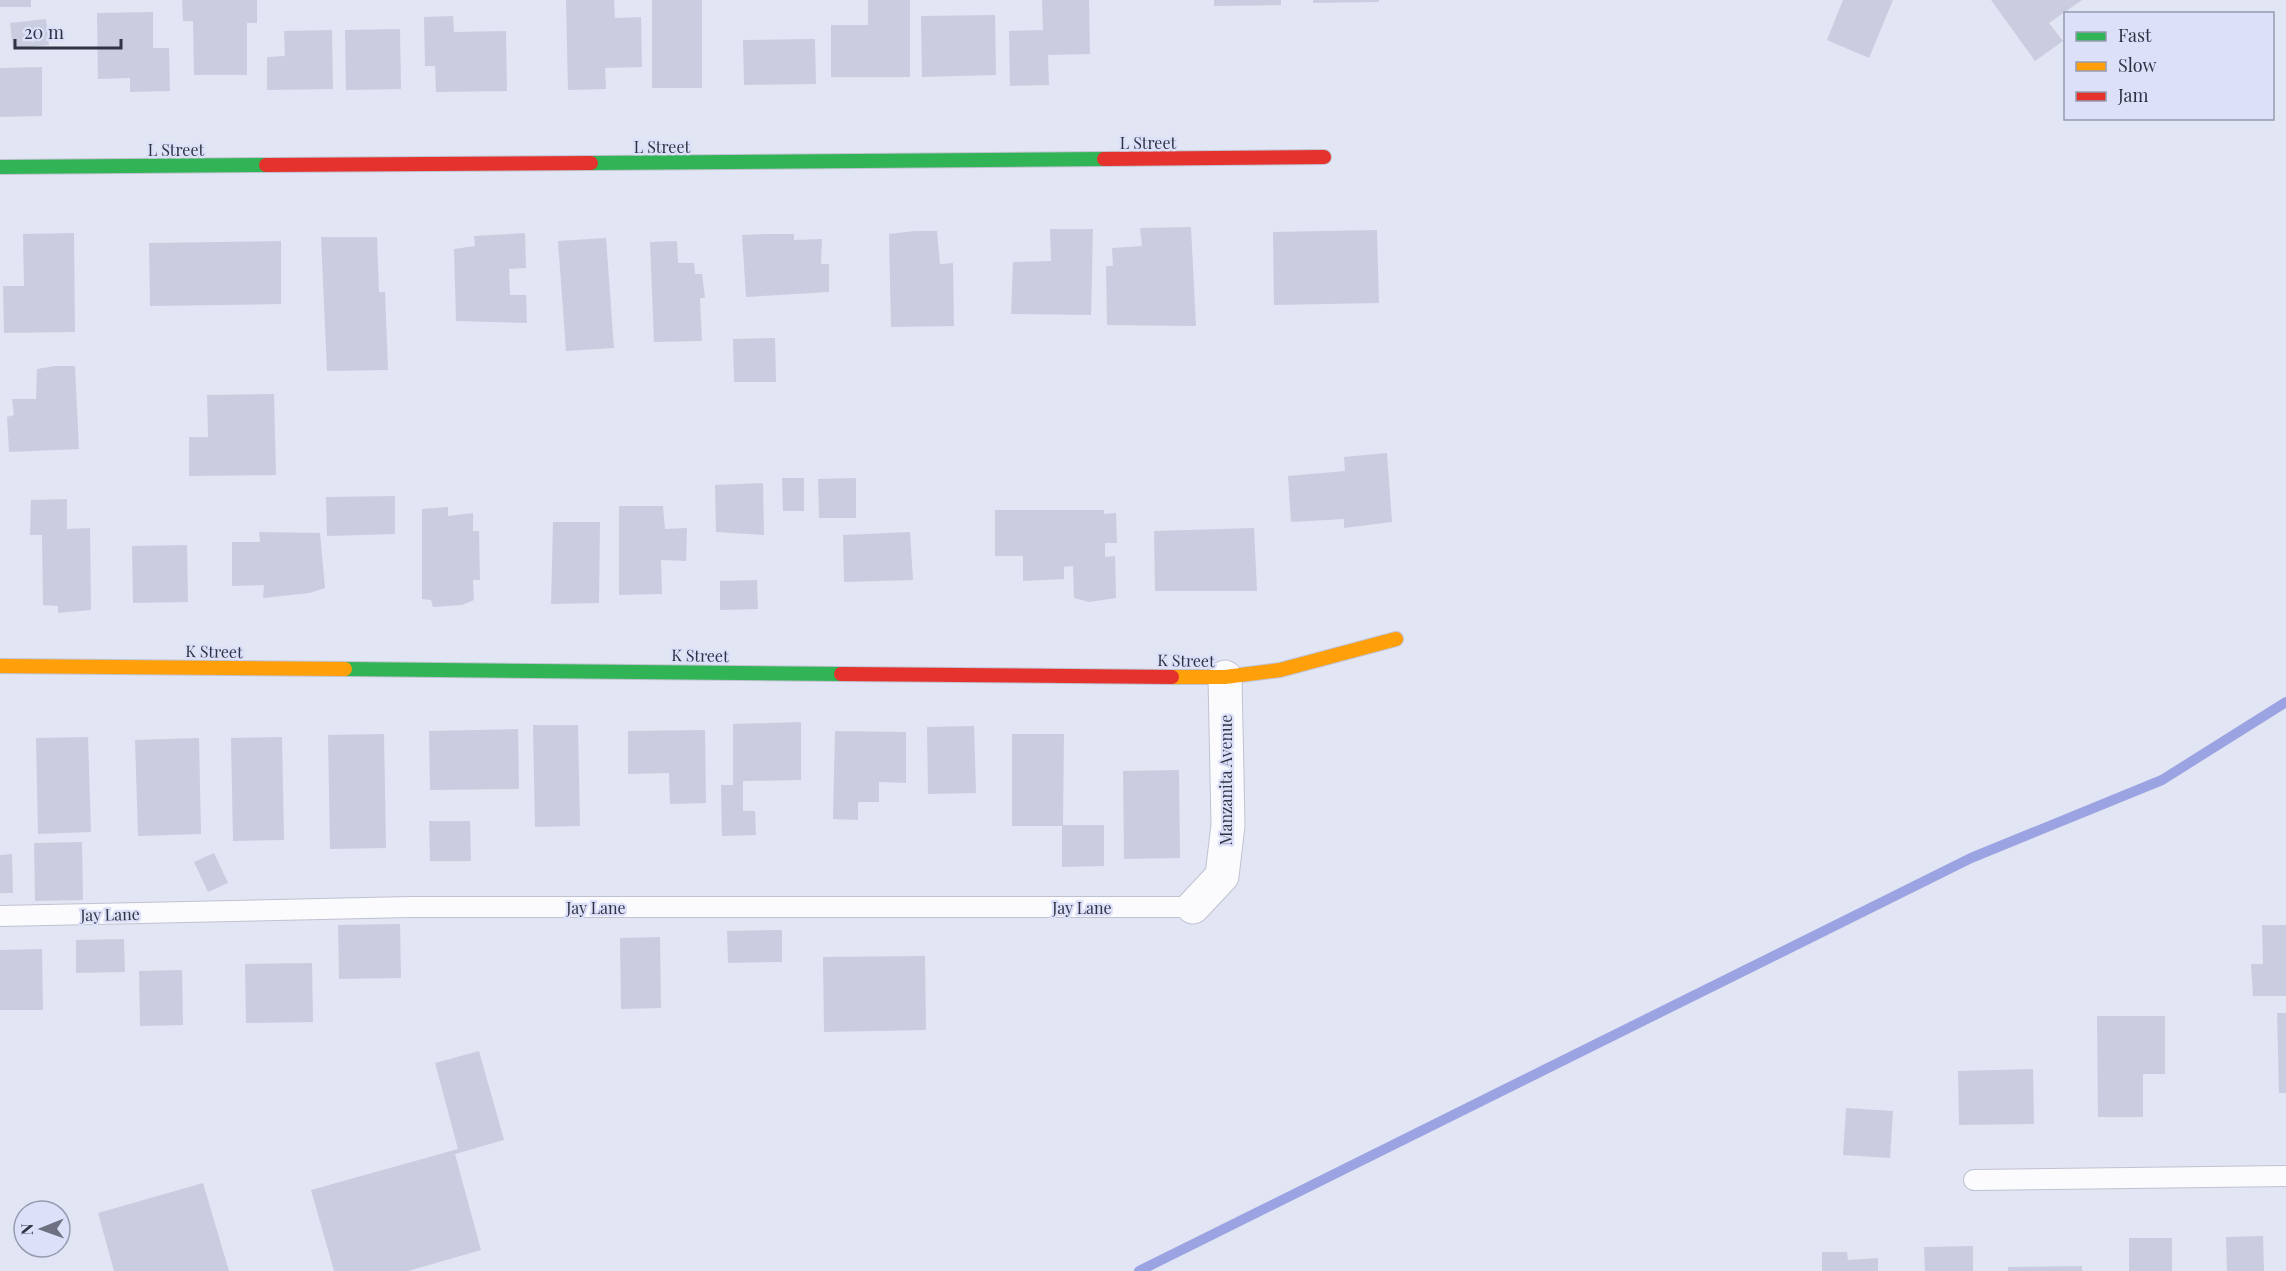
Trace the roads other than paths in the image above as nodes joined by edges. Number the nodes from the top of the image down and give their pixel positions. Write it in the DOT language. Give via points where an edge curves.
graph roads {
  1 [pos="1324,157"];
  2 [pos="0,167"];
  3 [pos="1396,639"];
  4 [pos="0,666"];
  5 [pos="1225,677"];
  6 [pos="1193,907"];
  7 [pos="0,916"];
  8 [pos="2286,1176"];
  9 [pos="1974,1180"];
  1 -- 2 [label="street, L Street"];
  3 -- 5 [label="street, K Street" via="1280,670"];
  4 -- 5 [label="street, K Street"];
  5 -- 6 [label="street, Manzanita Avenue" via="1228,825 1222,876"];
  6 -- 7 [label="lane, Jay Lane" via="410,907"];
  8 -- 9 [label="lane"];
}
